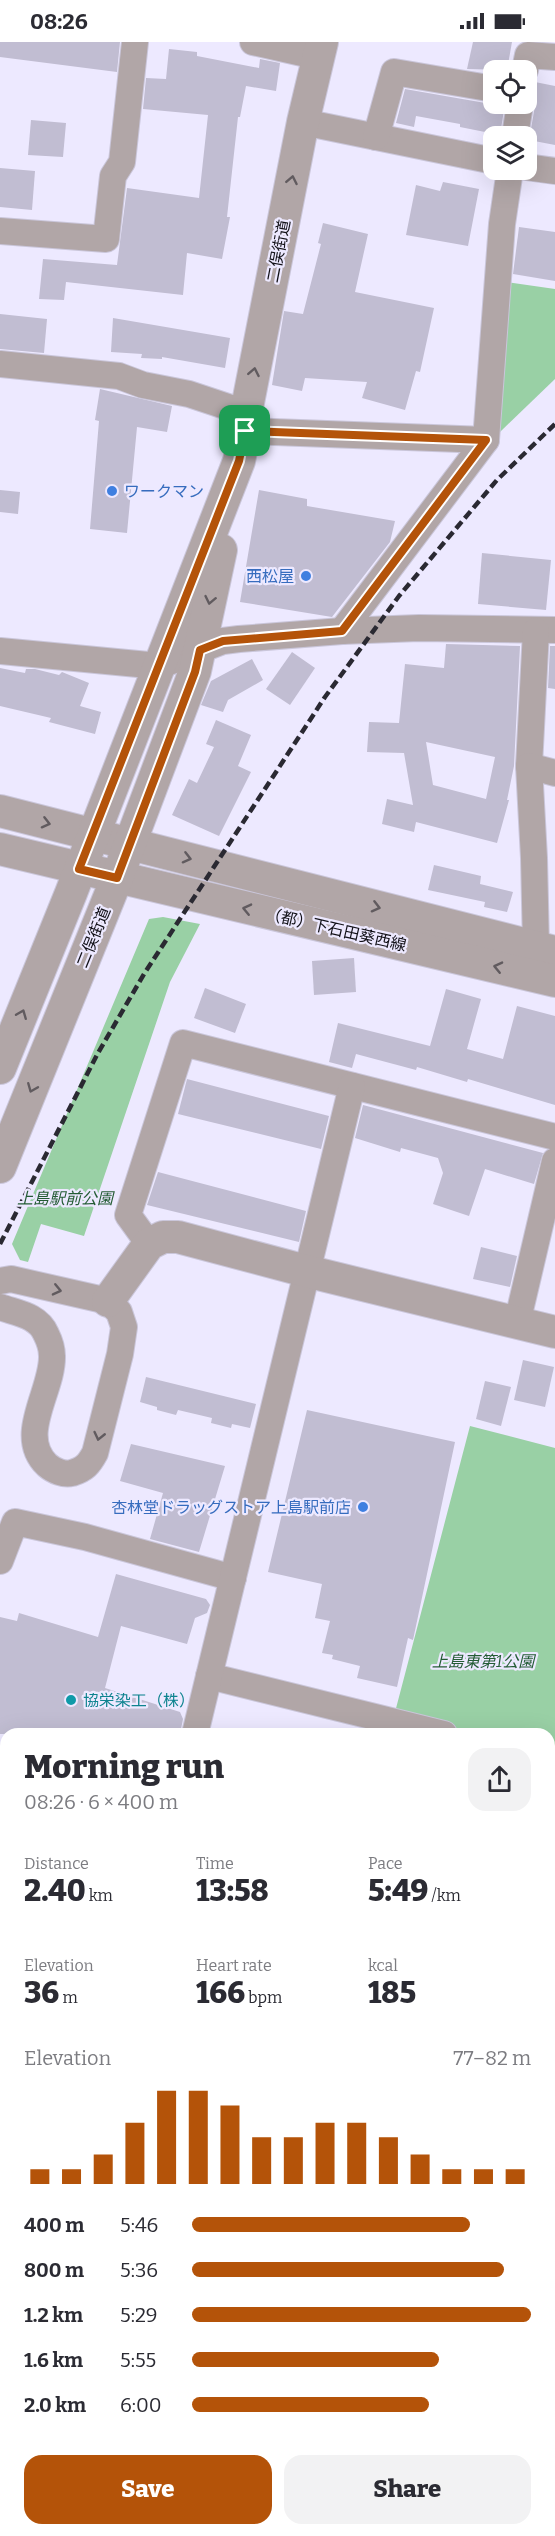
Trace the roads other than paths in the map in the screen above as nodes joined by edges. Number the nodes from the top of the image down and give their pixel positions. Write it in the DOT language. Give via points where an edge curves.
graph roads {
  1 [pos="135,42"];
  2 [pos="253,42"];
  3 [pos="321,50"];
  4 [pos="527,56"];
  5 [pos="555,57"];
  6 [pos="483,87"];
  7 [pos="303,122"];
  8 [pos="376,137"];
  9 [pos="483,159"];
  10 [pos="537,168"];
  11 [pos="555,171"];
  12 [pos="509,180"];
  13 [pos="0,231"];
  14 [pos="0,364"];
  15 [pos="243,435"];
  16 [pos="486,440"];
  17 [pos="546,630"];
  18 [pos="342,631"];
  19 [pos="200,650"];
  20 [pos="0,651"];
  21 [pos="159,666"];
  22 [pos="529,766"];
  23 [pos="555,773"];
  24 [pos="0,811"];
  25 [pos="93,834"];
  26 [pos="131,844"];
  27 [pos="0,849"];
  28 [pos="79,869"];
  29 [pos="117,878"];
  30 [pos="545,949"];
  31 [pos="555,981"];
  32 [pos="0,1068"];
  33 [pos="352,1086"];
  34 [pos="555,1137"];
  35 [pos="555,1161"];
  36 [pos="0,1167"];
  37 [pos="149,1244"];
  38 [pos="306,1271"];
  39 [pos="0,1281"];
  40 [pos="108,1301"];
  41 [pos="0,1307"];
  42 [pos="517,1323"];
  43 [pos="555,1332"];
  44 [pos="0,1561"];
  45 [pos="233,1578"];
  46 [pos="209,1676"];
  47 [pos="196,1728"];
  48 [pos="420,1728"];
  1 -- 13 [label="street" via="122,162 113,176 106,238"];
  2 -- 3 [label="street"];
  3 -- 7 [label="street, 二俣街道"];
  4 -- 5 [label="street"];
  6 -- 8 [label="street" via="394,72"];
  7 -- 8 [label="street"];
  15 -- 7 [label="street, 二俣街道, one-way"];
  8 -- 9 [label="street"];
  10 -- 11 [label="street"];
  12 -- 16 [label="street"];
  14 -- 15 [label="street" via="119,376 189,394"];
  15 -- 16 [label="street"];
  15 -- 19 [label="street, 二俣街道, one-way"];
  15 -- 21 [label="street, 二俣街道"];
  16 -- 18 [label="street"];
  17 -- 18 [label="street"];
  17 -- 22 [label="street"];
  18 -- 19 [label="street" via="223,641"];
  19 -- 21 [label="street"];
  19 -- 26 [label="street, 二俣街道"];
  20 -- 21 [label="street"];
  21 -- 25 [label="street, 二俣街道"];
  22 -- 23 [label="street"];
  22 -- 30 [label="street" via="534,858"];
  24 -- 25 [label="street, one-way"];
  25 -- 26 [label="street, （都）下石田葵西線"];
  25 -- 28 [label="street, 二俣街道"];
  26 -- 29 [label="street, 二俣街道"];
  26 -- 30 [label="street, （都）下石田葵西線, one-way"];
  27 -- 28 [label="street"];
  28 -- 29 [label="street, （都）下石田葵西線"];
  32 -- 28 [label="street, 二俣街道, one-way"];
  31 -- 29 [label="street, （都）下石田葵西線, one-way"];
  29 -- 36 [label="street, 二俣街道, one-way"];
  33 -- 34 [label="street"];
  33 -- 37 [label="street" via="183,1043 128,1215"];
  33 -- 38 [label="street"];
  35 -- 42 [label="street"];
  37 -- 38 [label="street" via="163,1237 178,1237"];
  37 -- 40 [label="street"];
  38 -- 42 [label="street"];
  38 -- 45 [label="street"];
  39 -- 40 [label="street, one-way" via="11,1279"];
  40 -- 41 [label="street, one-way" via="119,1312 124,1327 120,1354 95,1453 83,1470 68,1474 53,1470 41,1458 33,1434 52,1356 45,1330 24,1314"];
  42 -- 43 [label="street"];
  44 -- 45 [label="street" via="15,1522"];
  45 -- 46 [label="street"];
  46 -- 47 [label="street"];
  46 -- 48 [label="street"];
}
